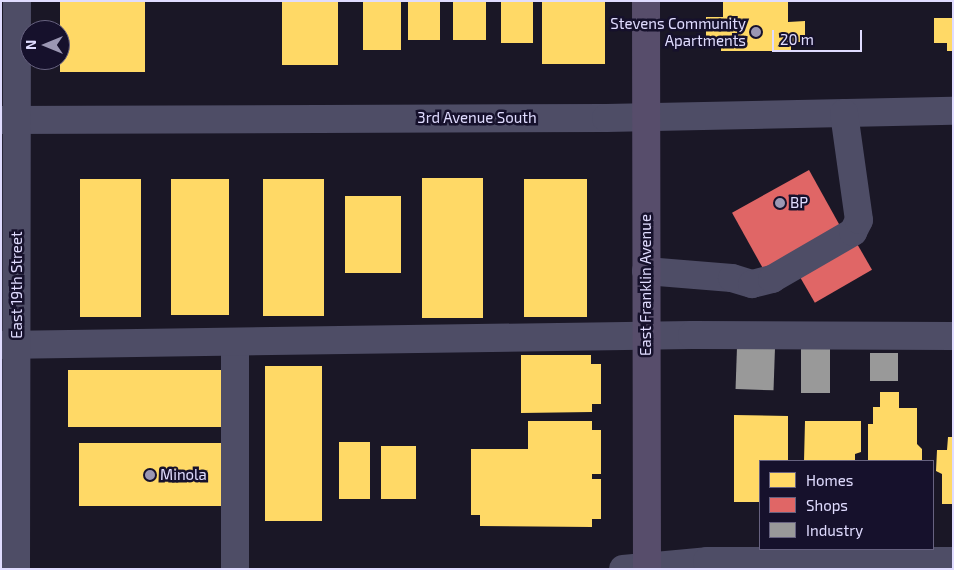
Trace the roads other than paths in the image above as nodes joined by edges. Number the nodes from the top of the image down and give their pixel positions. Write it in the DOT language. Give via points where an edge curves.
graph roads {
  1 [pos="17,1"];
  2 [pos="646,1"];
  3 [pos="953,111"];
  4 [pos="844,113"];
  5 [pos="646,117"];
  6 [pos="9,120"];
  7 [pos="646,271"];
  8 [pos="953,336"];
  9 [pos="646,337"];
  10 [pos="235,343"];
  11 [pos="9,345"];
  12 [pos="953,561"];
  13 [pos="859,565"];
  14 [pos="639,568"];
  15 [pos="16,569"];
  16 [pos="235,569"];
  1 -- 6 [label="street, East 19th Street"];
  2 -- 5 [label="main road, East Franklin Avenue"];
  3 -- 4 [label="street, 3rd Avenue South"];
  4 -- 5 [label="street, 3rd Avenue South"];
  4 -- 7 [label="street" via="859,220 853,232 772,279 752,284 732,278"];
  5 -- 6 [label="street, 3rd Avenue South"];
  5 -- 7 [label="main road, East Franklin Avenue"];
  6 -- 11 [label="street, East 19th Street"];
  7 -- 9 [label="main road, East Franklin Avenue"];
  8 -- 9 [label="street"];
  9 -- 10 [label="street"];
  9 -- 14 [label="main road, East Franklin Avenue"];
  10 -- 11 [label="street"];
  10 -- 16 [label="street"];
  11 -- 15 [label="street, East 19th Street"];
  12 -- 13 [label="street"];
  13 -- 14 [label="street" via="707,561"];
}
